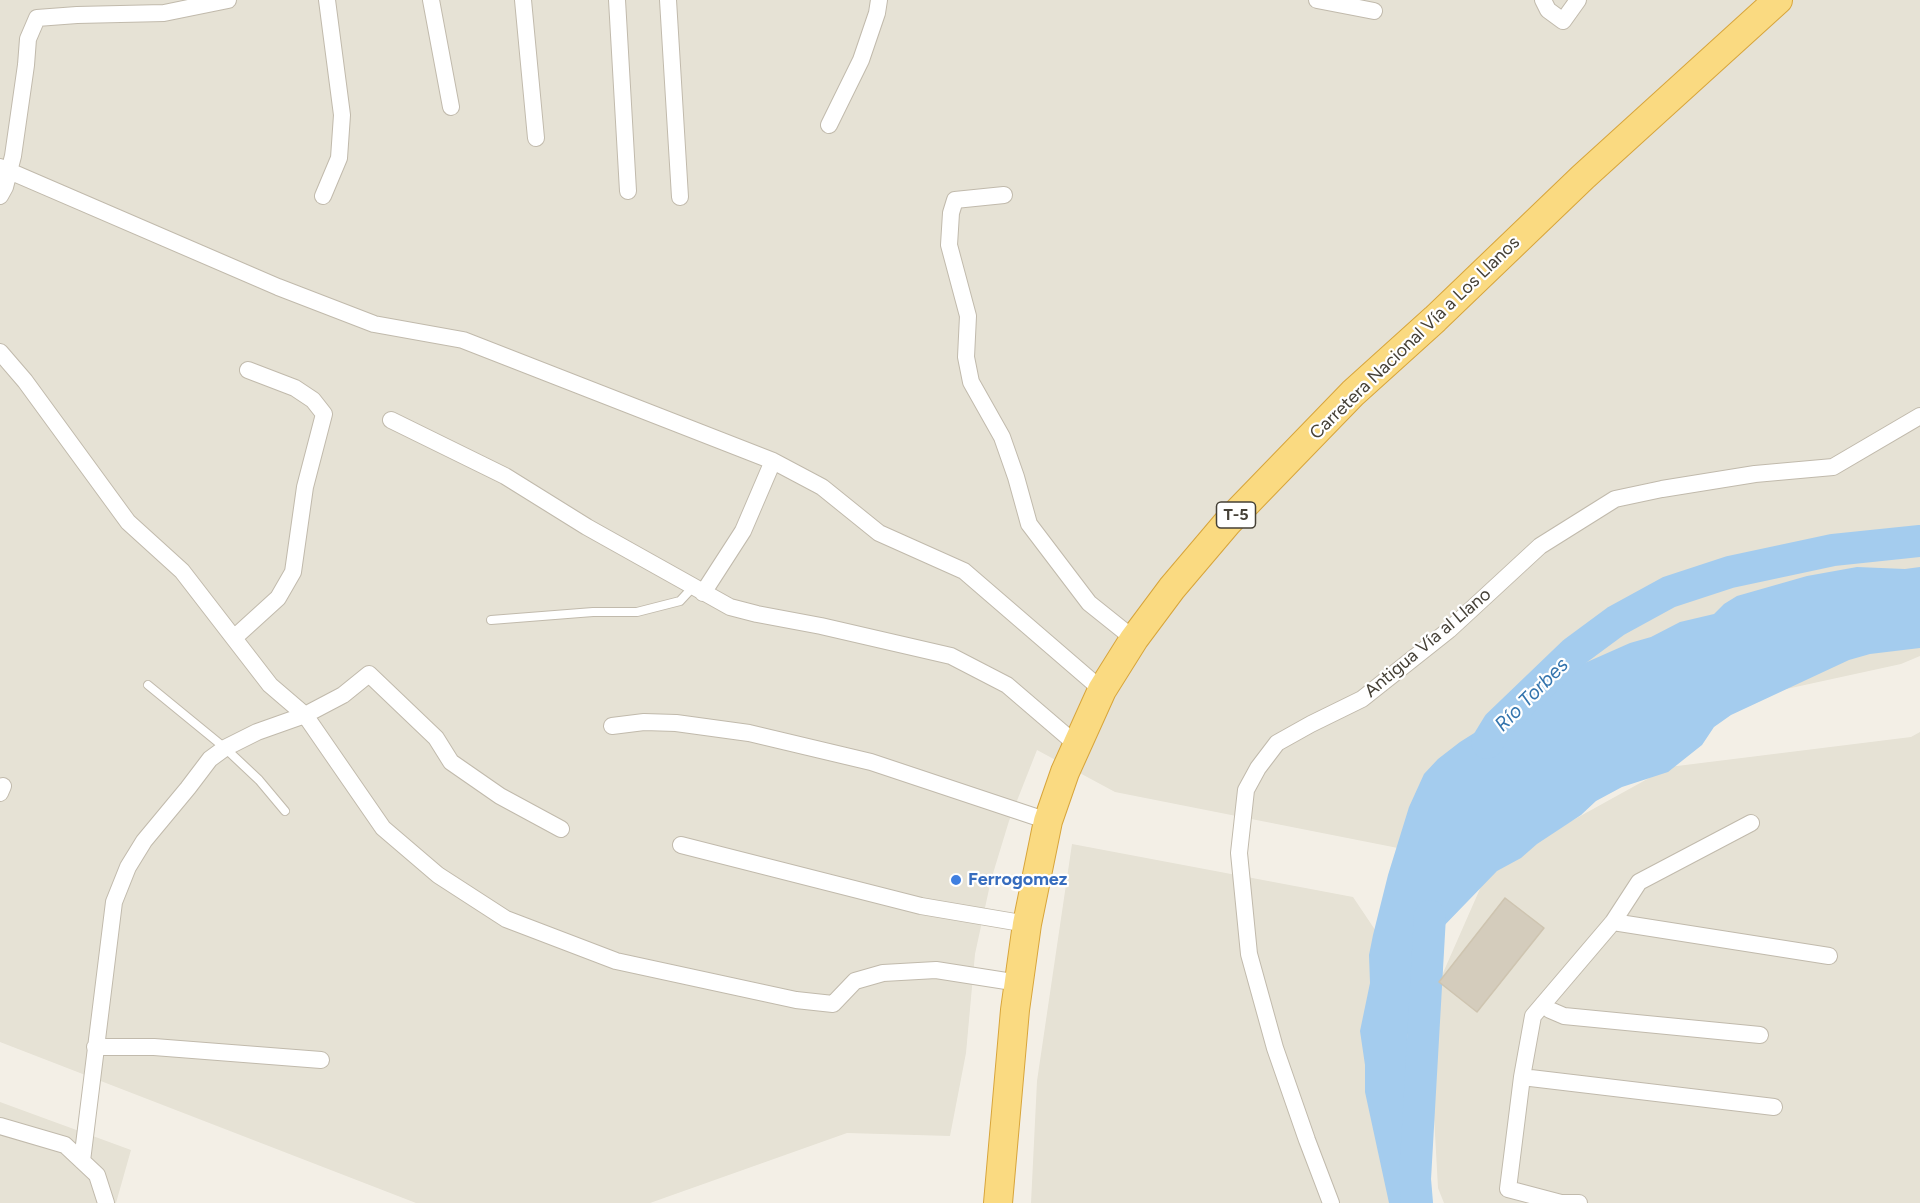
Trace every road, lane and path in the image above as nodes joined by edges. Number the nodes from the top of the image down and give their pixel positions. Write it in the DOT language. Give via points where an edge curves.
graph roads {
  1 [pos="228,0"];
  2 [pos="327,0"];
  3 [pos="431,0"];
  4 [pos="523,0"];
  5 [pos="617,0"];
  6 [pos="668,0"];
  7 [pos="879,0"];
  8 [pos="1317,0"];
  9 [pos="1543,0"];
  10 [pos="1578,0"];
  11 [pos="1778,0"];
  12 [pos="1374,11"];
  13 [pos="451,106"];
  14 [pos="829,125"];
  15 [pos="536,138"];
  16 [pos="4,170"];
  17 [pos="628,191"];
  18 [pos="1004,195"];
  19 [pos="0,196"];
  20 [pos="323,196"];
  21 [pos="680,196"];
  22 [pos="0,352"];
  23 [pos="248,370"];
  24 [pos="1920,416"];
  25 [pos="391,420"];
  26 [pos="773,461"];
  27 [pos="698,590"];
  28 [pos="491,620"];
  29 [pos="234,638"];
  30 [pos="1134,639"];
  31 [pos="148,685"];
  32 [pos="1102,690"];
  33 [pos="305,716"];
  34 [pos="612,726"];
  35 [pos="1077,745"];
  36 [pos="225,748"];
  37 [pos="285,811"];
  38 [pos="1048,821"];
  39 [pos="1751,823"];
  40 [pos="561,829"];
  41 [pos="681,844"];
  42 [pos="1613,922"];
  43 [pos="1027,924"];
  44 [pos="1828,956"];
  45 [pos="1019,983"];
  46 [pos="1543,1004"];
  47 [pos="1760,1035"];
  48 [pos="95,1047"];
  49 [pos="321,1060"];
  50 [pos="1522,1077"];
  51 [pos="1774,1107"];
  52 [pos="0,1126"];
  53 [pos="82,1161"];
  54 [pos="106,1203"];
  55 [pos="998,1203"];
  56 [pos="1332,1203"];
  57 [pos="1560,1203"];
  58 [pos="1579,1203"];
  1 -- 16 [label="street" via="164,13 37,18 28,39 23,88"];
  2 -- 20 [label="street" via="342,115 339,158"];
  3 -- 13 [label="street"];
  4 -- 15 [label="street"];
  5 -- 17 [label="street"];
  6 -- 21 [label="street"];
  7 -- 14 [label="street" via="861,60"];
  8 -- 12 [label="street"];
  9 -- 10 [label="street" via="1548,10 1563,21"];
  11 -- 30 [label="highway, Carretera Nacional Vía a Los Llanos / T-5" via="1353,393 1228,522"];
  16 -- 19 [label="street"];
  16 -- 26 [label="street" via="374,324 463,340"];
  18 -- 30 [label="street" via="955,200 951,213 949,245 968,316 966,357 971,382 1002,437 1029,524 1089,603"];
  22 -- 29 [label="street" via="128,522 182,571"];
  23 -- 29 [label="street" via="295,388 313,400 324,414 305,486 293,572 278,598"];
  24 -- 56 [label="street, Antigua Vía al Llano" via="1833,467 1755,474 1615,499 1540,546 1449,630 1362,699 1277,743 1258,768 1246,790 1239,853 1249,954 1275,1048"];
  25 -- 27 [label="street" via="506,476"];
  26 -- 27 [label="street" via="743,531"];
  26 -- 32 [label="street" via="822,487 879,533 964,571"];
  27 -- 28 [label="lane" via="680,601 637,612"];
  27 -- 35 [label="street" via="730,607 951,656 1007,685"];
  29 -- 33 [label="street" via="270,685"];
  30 -- 32 [label="highway, Carretera Nacional Vía a Los Llanos / T-5"];
  31 -- 36 [label="lane"];
  32 -- 35 [label="highway, Carretera Nacional Vía a Los Llanos / T-5"];
  33 -- 36 [label="street"];
  33 -- 40 [label="street" via="343,696 369,674 436,738 451,762 500,796"];
  33 -- 45 [label="street" via="383,828 438,875 506,919 561,941 616,961 796,1000 832,1004 855,981 883,973 936,970"];
  34 -- 38 [label="street" via="676,723 748,733 871,762"];
  35 -- 38 [label="highway, Carretera Nacional Vía a Los Llanos / T-5"];
  36 -- 37 [label="lane"];
  36 -- 48 [label="street" via="210,759 144,841 120,884 114,902"];
  38 -- 43 [label="highway, Carretera Nacional Vía a Los Llanos / T-5"];
  39 -- 42 [label="street" via="1639,882"];
  41 -- 43 [label="street" via="921,906"];
  42 -- 44 [label="street"];
  42 -- 46 [label="street"];
  43 -- 45 [label="highway, Carretera Nacional Vía a Los Llanos / T-5"];
  45 -- 55 [label="highway, Carretera Nacional Vía a Los Llanos / T-5"];
  46 -- 47 [label="street" via="1564,1016"];
  46 -- 50 [label="street" via="1533,1016"];
  48 -- 49 [label="street" via="154,1047"];
  48 -- 53 [label="street"];
  50 -- 51 [label="street"];
  50 -- 57 [label="street" via="1508,1189"];
  52 -- 53 [label="street" via="66,1145"];
  53 -- 54 [label="street" via="97,1175"];
  57 -- 58 [label="street"];
}
